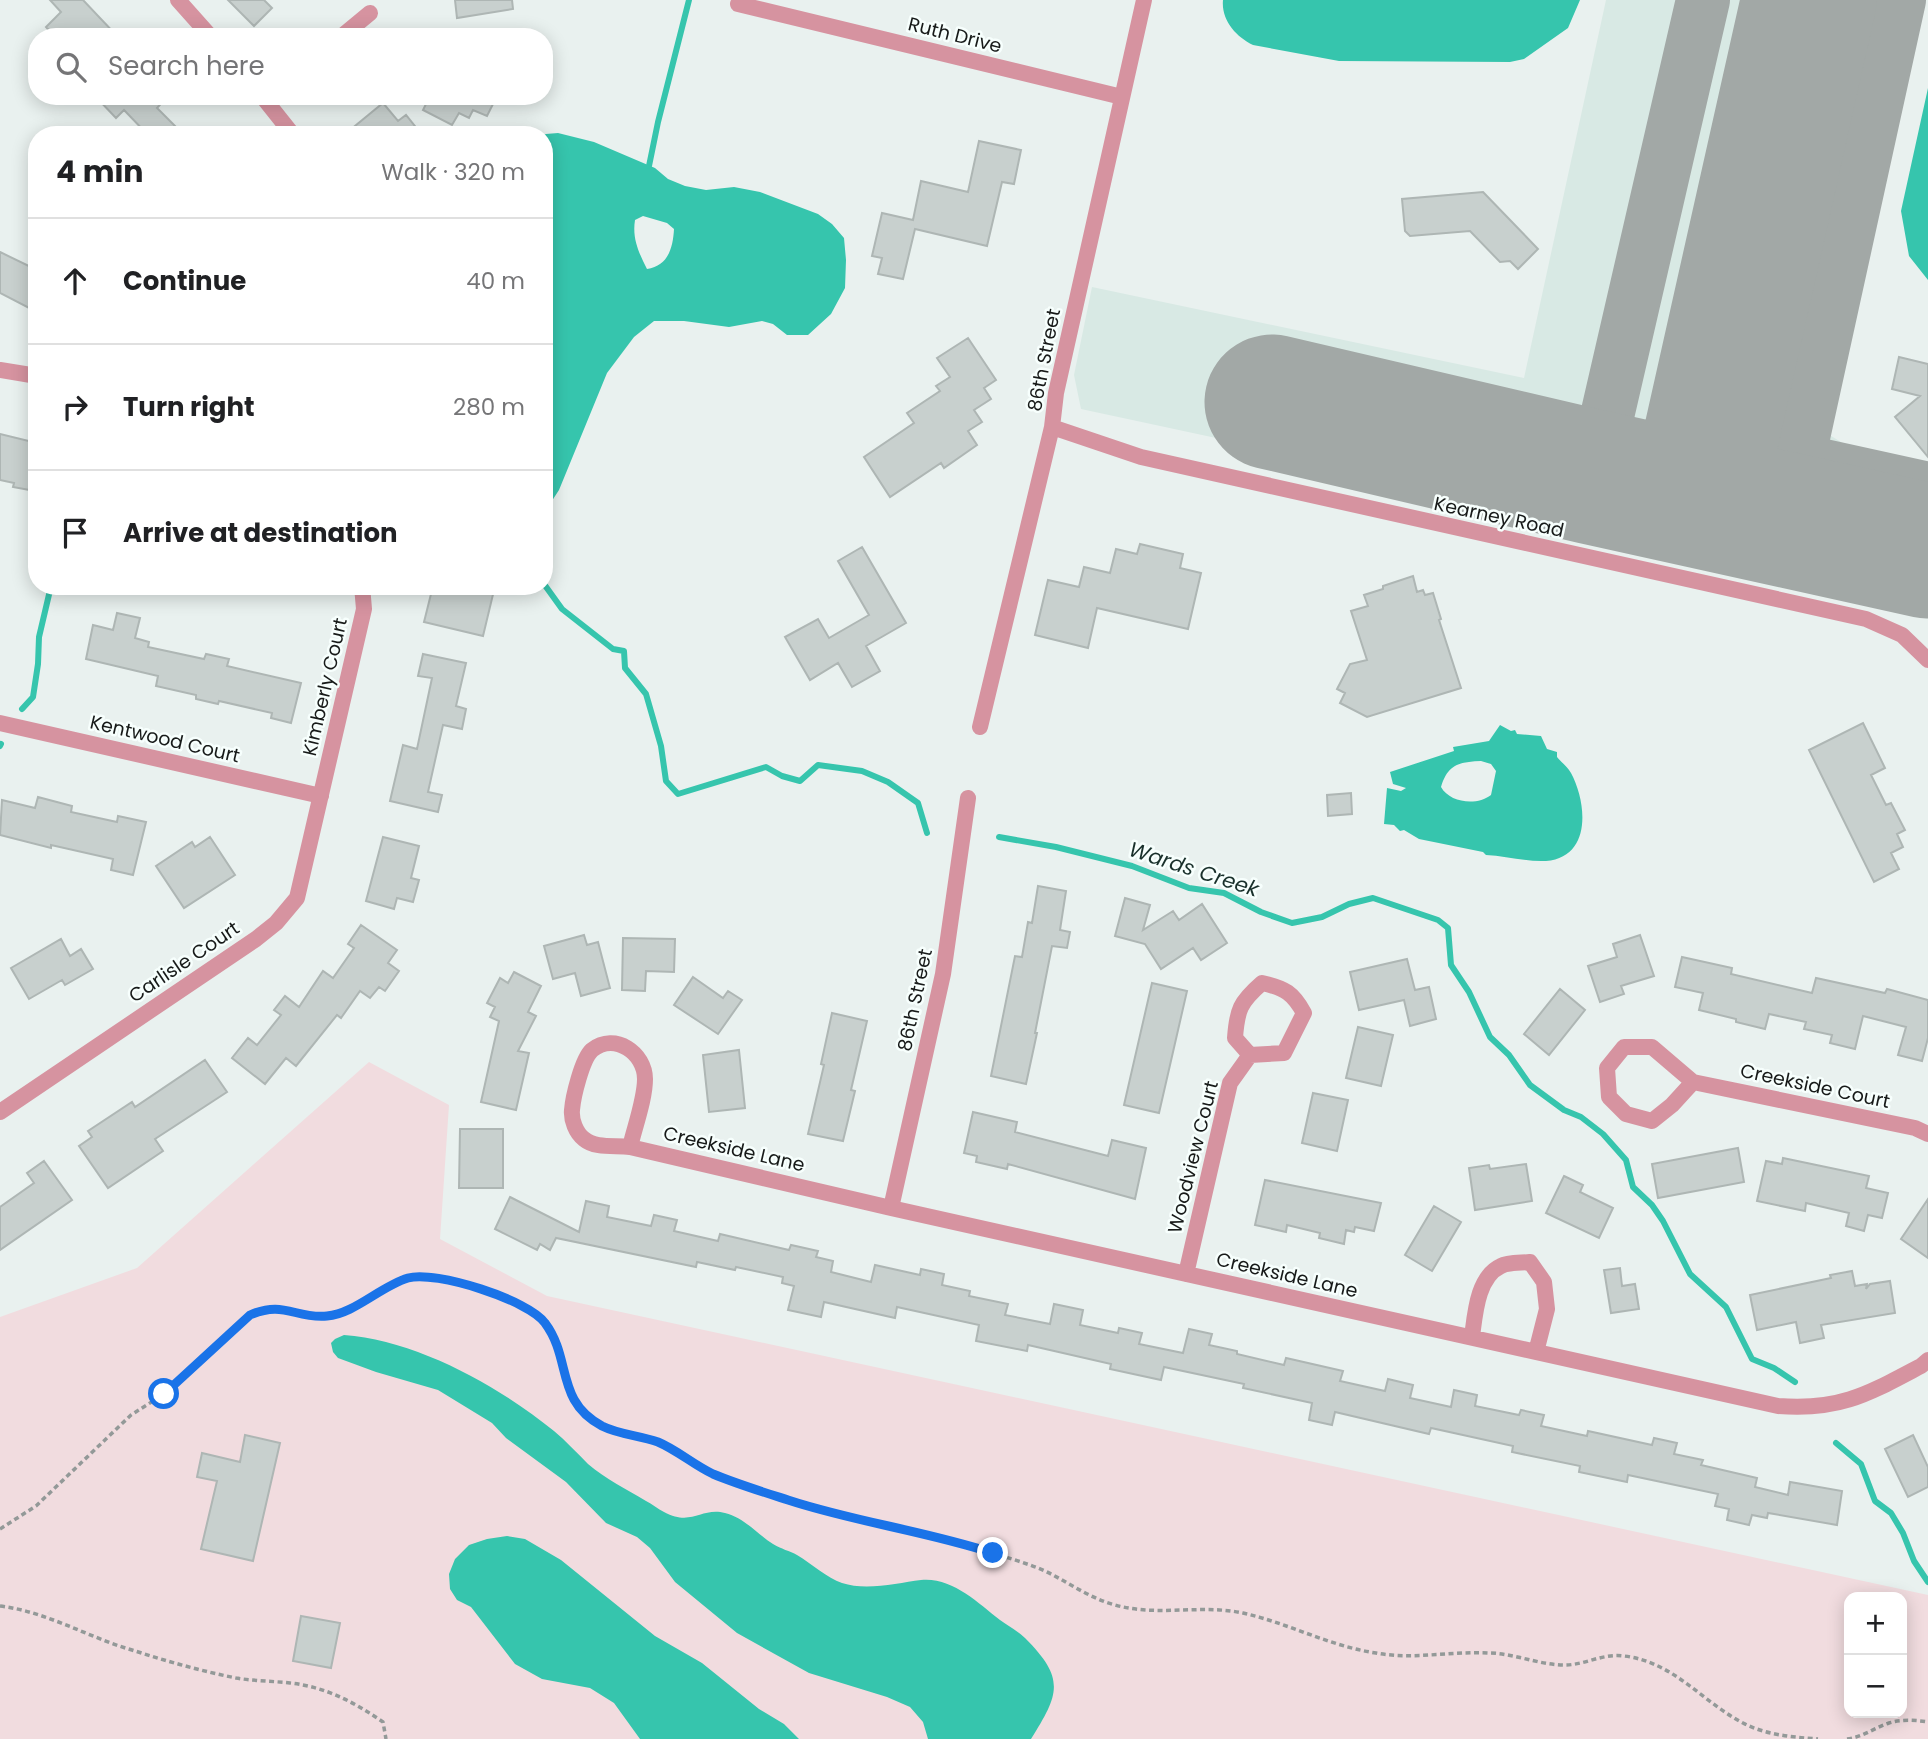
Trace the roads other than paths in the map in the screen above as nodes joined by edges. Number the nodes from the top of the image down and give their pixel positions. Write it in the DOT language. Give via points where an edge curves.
graph roads {
  1 [pos="178,0"];
  2 [pos="1144,0"];
  3 [pos="738,4"];
  4 [pos="370,13"];
  5 [pos="203,28"];
  6 [pos="352,28"];
  7 [pos="1122,97"];
  8 [pos="271,105"];
  9 [pos="286,126"];
  10 [pos="0,370"];
  11 [pos="28,375"];
  12 [pos="1052,427"];
  13 [pos="363,595"];
  14 [pos="1928,660"];
  15 [pos="0,723"];
  16 [pos="980,727"];
  17 [pos="321,796"];
  18 [pos="968,798"];
  19 [pos="1250,1055"];
  20 [pos="1693,1082"];
  21 [pos="0,1112"];
  22 [pos="1928,1134"];
  23 [pos="630,1147"];
  24 [pos="891,1208"];
  25 [pos="1186,1274"];
  26 [pos="1472,1338"];
  27 [pos="1536,1352"];
  28 [pos="1928,1360"];
  1 -- 5 [label="street"];
  2 -- 7 [label="street, 86th Street"];
  3 -- 7 [label="street, Ruth Drive"];
  4 -- 6 [label="street"];
  7 -- 12 [label="street, 86th Street"];
  8 -- 9 [label="street"];
  10 -- 11 [label="street"];
  12 -- 14 [label="street, Kearney Road" via="1141,457 1866,619 1902,635"];
  12 -- 16 [label="street, 86th Street"];
  13 -- 17 [label="street, Kimberly Court" via="364,609"];
  15 -- 17 [label="street, Kentwood Court"];
  17 -- 21 [label="street, Carlisle Court" via="292,908"];
  18 -- 24 [label="street, 86th Street" via="943,974"];
  19 -- 19 [label="street" via="1235,1038 1237,1013 1246,996 1262,983 1279,986 1296,998 1304,1013 1284,1053"];
  19 -- 25 [label="street, Woodview Court" via="1230,1083"];
  20 -- 20 [label="street, Creekside Court" via="1652,1047 1624,1047 1607,1068 1609,1097 1626,1114 1652,1121"];
  20 -- 22 [label="street, Creekside Court"];
  23 -- 23 [label="street, Creekside Lane" via="645,1080 643,1061 621,1045 603,1045 591,1051 583,1063 572,1110 574,1125 583,1139 598,1146"];
  23 -- 24 [label="street, Creekside Lane"];
  24 -- 25 [label="street, Creekside Lane"];
  25 -- 26 [label="street, Creekside Lane"];
  26 -- 27 [label="street, Creekside Lane"];
  26 -- 27 [label="street" via="1484,1283 1501,1266 1530,1262 1544,1282 1547,1309"];
  27 -- 28 [label="street, Creekside Lane" via="1793,1407 1863,1397"];
}
